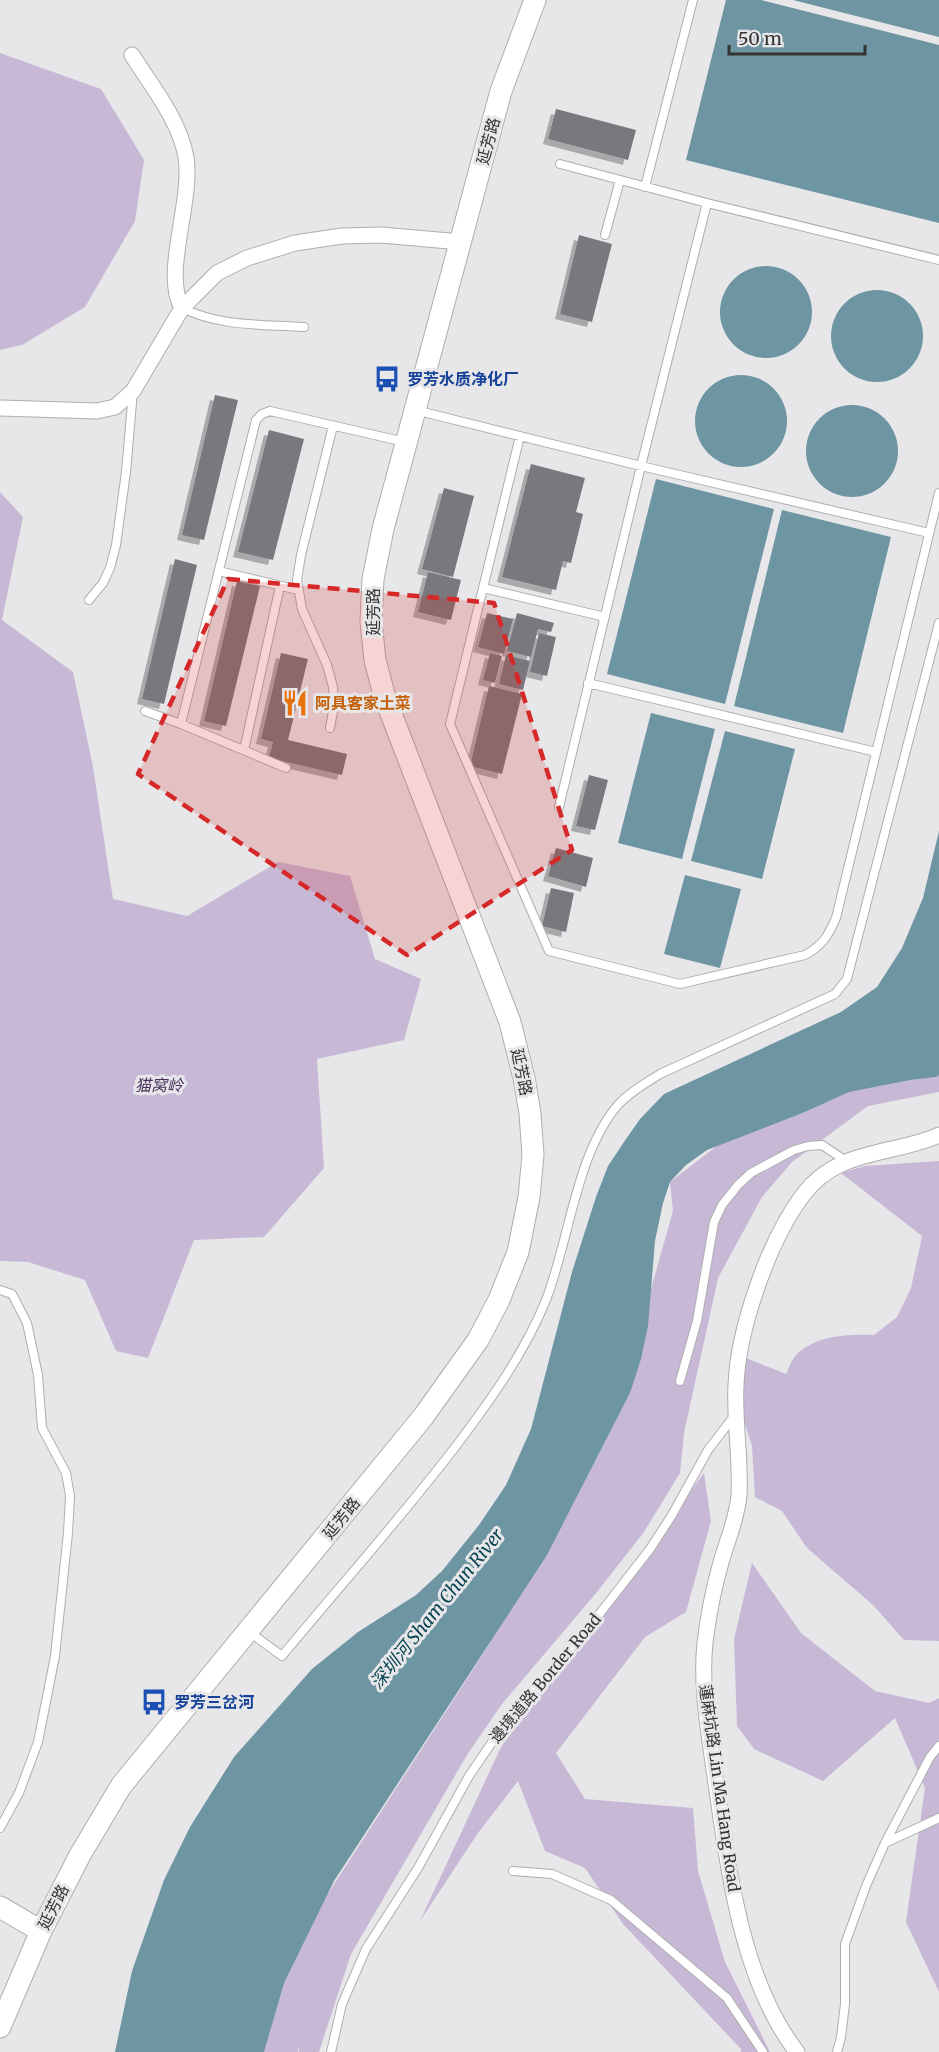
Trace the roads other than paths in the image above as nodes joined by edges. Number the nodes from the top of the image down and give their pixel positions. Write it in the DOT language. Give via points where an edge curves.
graph roads {
  1 [pos="535,0"];
  2 [pos="693,0"];
  3 [pos="132,55"];
  4 [pos="560,164"];
  5 [pos="620,180"];
  6 [pos="645,187"];
  7 [pos="707,203"];
  8 [pos="605,235"];
  9 [pos="461,242"];
  10 [pos="939,260"];
  11 [pos="182,308"];
  12 [pos="304,327"];
  13 [pos="133,391"];
  14 [pos="0,408"];
  15 [pos="414,410"];
  16 [pos="333,426"];
  17 [pos="520,436"];
  18 [pos="405,442"];
  19 [pos="641,466"];
  20 [pos="939,493"];
  21 [pos="929,533"];
  22 [pos="219,571"];
  23 [pos="280,586"];
  24 [pos="483,588"];
  25 [pos="298,590"];
  26 [pos="89,600"];
  27 [pos="605,617"];
  28 [pos="939,623"];
  29 [pos="588,683"];
  30 [pos="145,711"];
  31 [pos="181,724"];
  32 [pos="330,728"];
  33 [pos="244,750"];
  34 [pos="876,752"];
  35 [pos="286,768"];
  36 [pos="559,807"];
  37 [pos="939,1135"];
  38 [pos="923,1142"];
  39 [pos="939,1142"];
  40 [pos="846,1161"];
  41 [pos="0,1290"];
  42 [pos="680,1381"];
  43 [pos="736,1415"];
  44 [pos="248,1630"];
  45 [pos="939,1746"];
  46 [pos="939,1818"];
  47 [pos="0,1828"];
  48 [pos="885,1843"];
  49 [pos="513,1871"];
  50 [pos="0,1907"];
  51 [pos="40,1931"];
  52 [pos="0,2027"];
  53 [pos="330,2052"];
  54 [pos="763,2052"];
  55 [pos="797,2052"];
  56 [pos="837,2052"];
  1 -- 9 [label="main road, 延芳路" via="501,91"];
  2 -- 6 [label="lane"];
  3 -- 11 [label="street" via="165,103 185,156 186,198 175,268 175,286"];
  4 -- 5 [label="lane"];
  5 -- 6 [label="lane"];
  5 -- 8 [label="lane"];
  6 -- 7 [label="lane"];
  7 -- 10 [label="lane"];
  7 -- 19 [label="lane"];
  9 -- 11 [label="street" via="381,235 295,243 247,258 217,273"];
  9 -- 15 [label="main road, 延芳路"];
  11 -- 12 [label="lane" via="218,321"];
  11 -- 13 [label="street"];
  13 -- 14 [label="street" via="115,407 97,411"];
  13 -- 26 [label="lane" via="116,545 103,583"];
  15 -- 17 [label="lane"];
  15 -- 18 [label="main road, 延芳路"];
  16 -- 18 [label="lane"];
  16 -- 22 [label="lane" via="270,411 256,420"];
  16 -- 25 [label="lane" via="301,555"];
  17 -- 19 [label="lane"];
  17 -- 24 [label="lane"];
  18 -- 44 [label="main road, 延芳路" via="374,579 371,622 375,660 384,698 510,1022 530,1113 530,1197 518,1252 478,1340 423,1417"];
  19 -- 21 [label="lane"];
  19 -- 27 [label="lane"];
  20 -- 21 [label="lane"];
  21 -- 34 [label="lane"];
  22 -- 23 [label="lane"];
  22 -- 31 [label="lane"];
  23 -- 25 [label="lane"];
  23 -- 33 [label="lane"];
  24 -- 27 [label="lane"];
  24 -- 34 [label="lane" via="450,724 549,951 680,984 787,961 818,948 836,918"];
  25 -- 32 [label="lane" via="330,676 334,706"];
  27 -- 29 [label="lane"];
  28 -- 44 [label="lane" via="847,979 835,994 660,1074 618,1104 591,1148 558,1266 515,1364 429,1481 282,1656"];
  29 -- 34 [label="lane"];
  29 -- 36 [label="lane"];
  30 -- 31 [label="lane"];
  31 -- 33 [label="lane"];
  33 -- 35 [label="lane"];
  37 -- 38 [label="street, 蓮麻坑路 Lin Ma Hang Road"];
  38 -- 39 [label="street, 蓮麻坑路 Lin Ma Hang Road"];
  38 -- 40 [label="street, 蓮麻坑路 Lin Ma Hang Road"];
  40 -- 42 [label="lane" via="822,1145 794,1150 751,1173 722,1205 714,1222 697,1321"];
  40 -- 43 [label="street, 蓮麻坑路 Lin Ma Hang Road" via="819,1178 803,1195 762,1275 740,1352"];
  41 -- 47 [label="lane" via="12,1294 27,1323 38,1375 42,1428 66,1473 70,1496 55,1656 38,1742 19,1793"];
  43 -- 53 [label="lane, 邊境道路 Border Road" via="708,1450 650,1549 490,1743 366,1949 346,1993"];
  43 -- 55 [label="street, 蓮麻坑路 Lin Ma Hang Road" via="739,1498 705,1643 707,1708 730,1876 744,1937 761,1987"];
  44 -- 51 [label="main road, 延芳路" via="121,1786"];
  45 -- 48 [label="lane"];
  46 -- 48 [label="lane"];
  48 -- 56 [label="lane" via="845,1944 844,2004"];
  49 -- 54 [label="lane" via="552,1874 611,1900 727,1998"];
  50 -- 51 [label="main road"];
  51 -- 52 [label="main road, 延芳路"];
}
